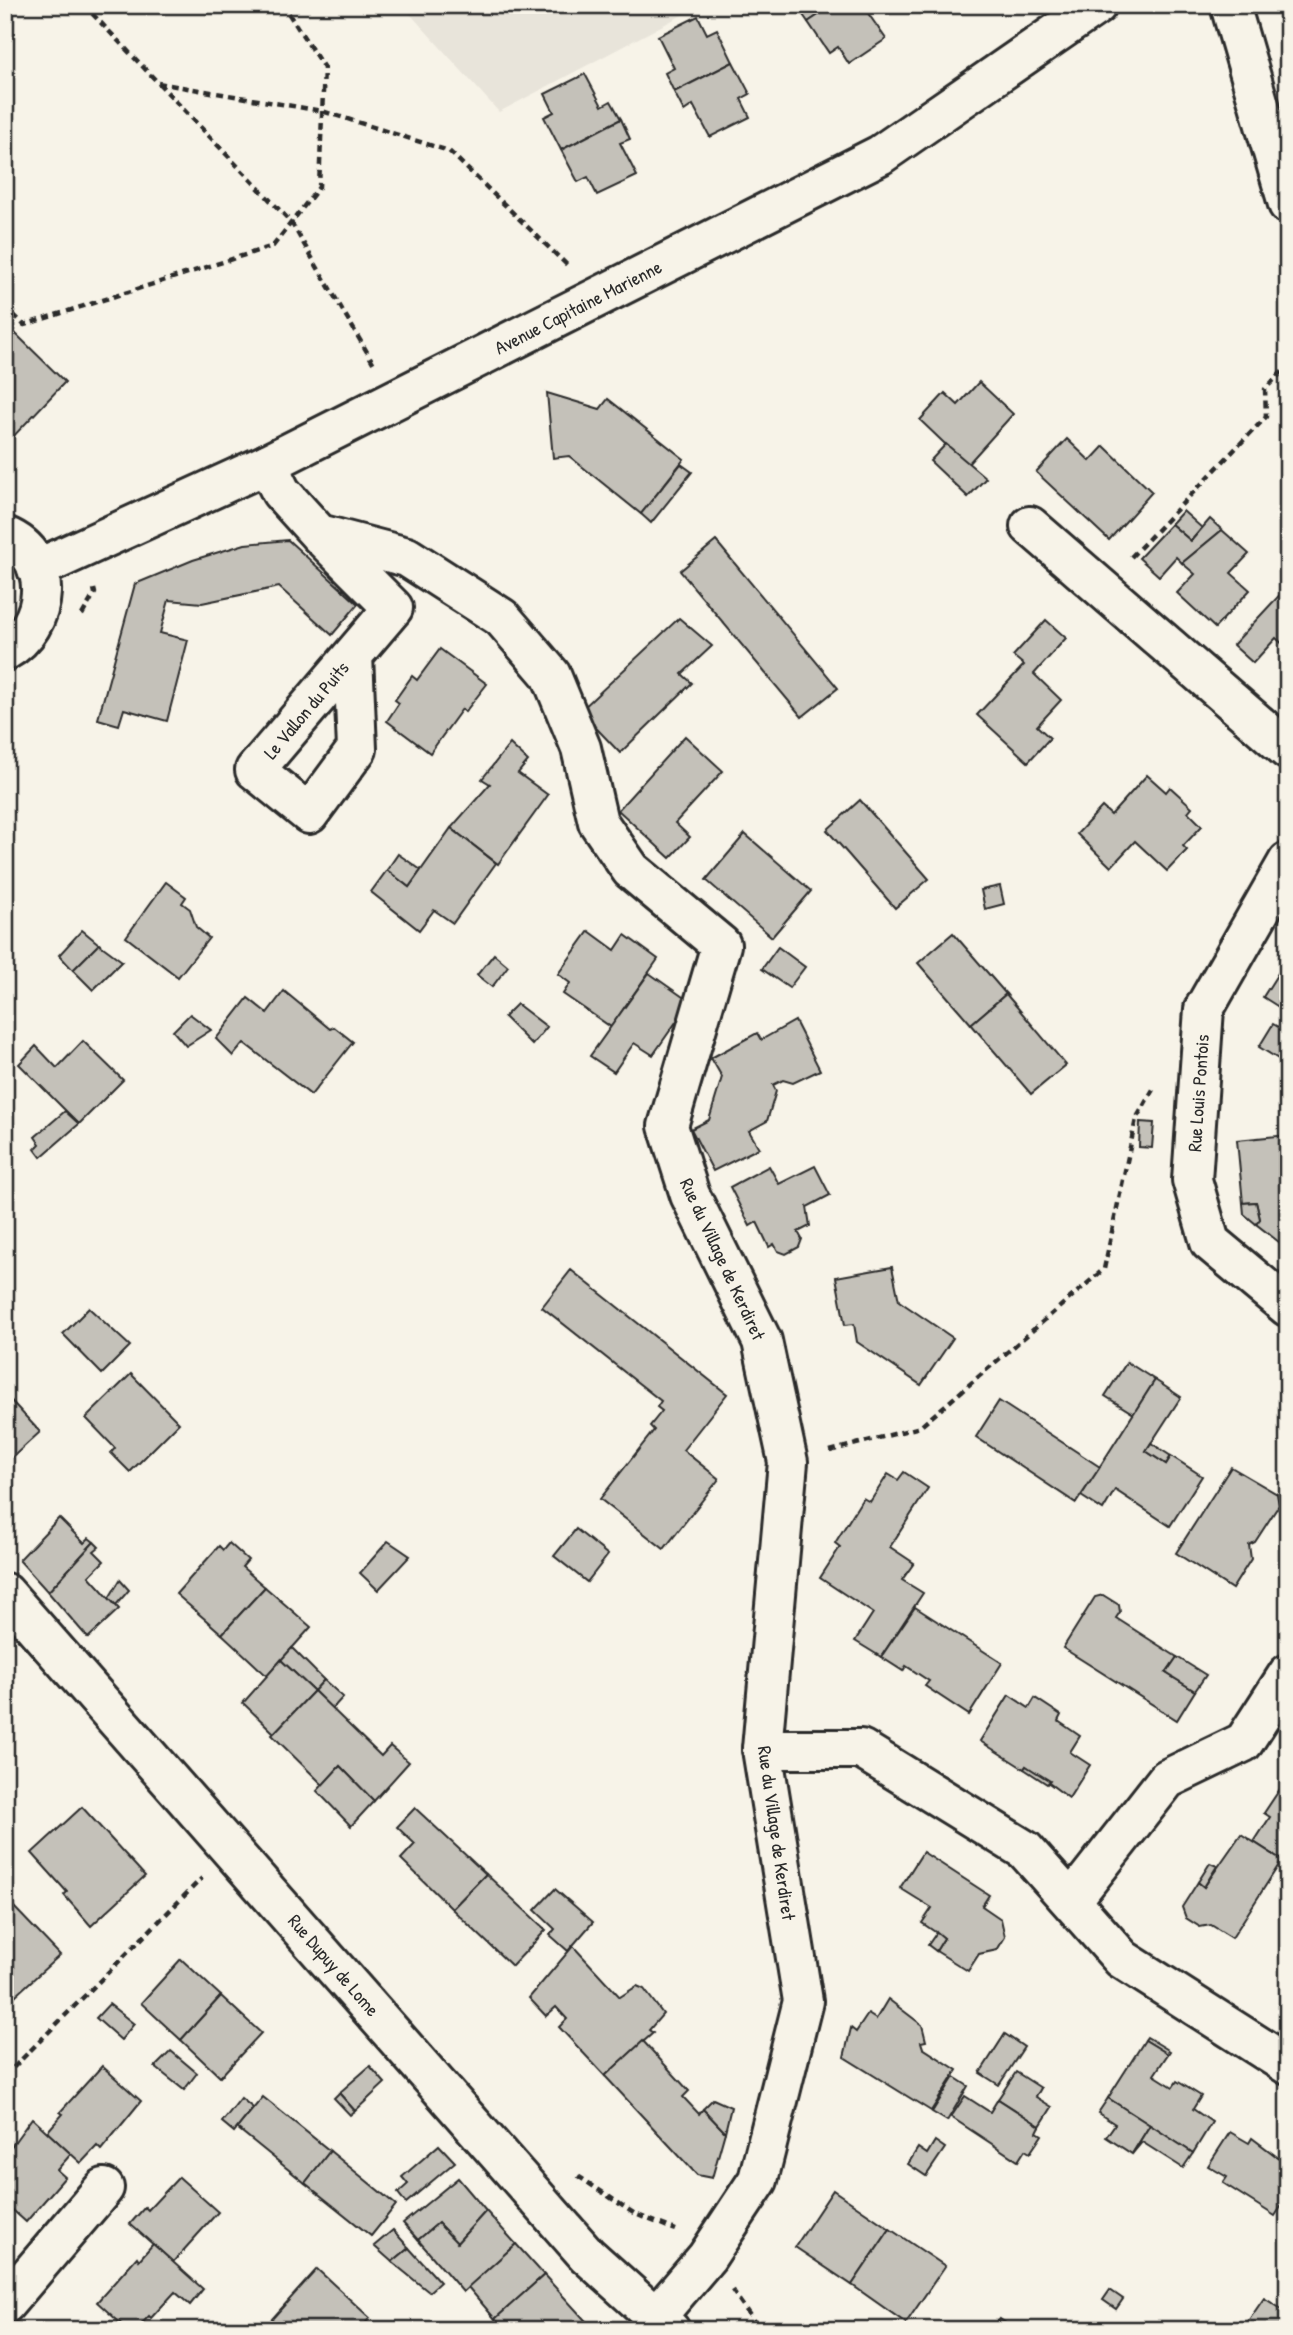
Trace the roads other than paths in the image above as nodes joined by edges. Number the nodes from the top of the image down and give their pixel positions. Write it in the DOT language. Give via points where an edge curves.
graph roads {
  1 [pos="1097,5"];
  2 [pos="1230,5"];
  3 [pos="1288,204"];
  4 [pos="267,464"];
  5 [pos="1030,526"];
  6 [pos="319,534"];
  7 [pos="5,536"];
  8 [pos="37,569"];
  9 [pos="5,651"];
  10 [pos="353,654"];
  11 [pos="1288,750"];
  12 [pos="1288,862"];
  13 [pos="1288,1307"];
  14 [pos="5,1593"];
  15 [pos="1288,1674"];
  16 [pos="762,1749"];
  17 [pos="1072,1900"];
  18 [pos="1288,2065"];
  19 [pos="104,2188"];
  20 [pos="5,2304"];
  21 [pos="662,2324"];
  1 -- 4 [label="street, Avenue Capitaine Marienne" via="880,155"];
  2 -- 3 [label="street"];
  4 -- 6 [label="street" via="281,492"];
  4 -- 8 [label="street, Avenue Capitaine Marienne"];
  5 -- 11 [label="street"];
  6 -- 10 [label="street, Le Vallon du Puits" via="393,608"];
  6 -- 16 [label="street, Rue du Village de Kerdiret" via="407,556 502,618 551,675 581,748 598,822 631,870 721,945 668,1126 690,1195 762,1341 789,1462"];
  7 -- 8 [label="street" via="27,552"];
  8 -- 9 [label="street" via="42,589 40,610 32,629"];
  12 -- 13 [label="street, Rue Louis Pontois" via="1204,1009 1192,1180 1210,1242"];
  14 -- 21 [label="street, Rue Dupuy de Lome" via="587,2255"];
  15 -- 17 [label="street" via="1244,1742 1167,1779"];
  16 -- 17 [label="street" via="861,1749 1025,1850"];
  16 -- 21 [label="street, Rue du Village de Kerdiret" via="803,2001 758,2180"];
  17 -- 18 [label="street" via="1122,1959"];
  19 -- 20 [label="street"];
}
